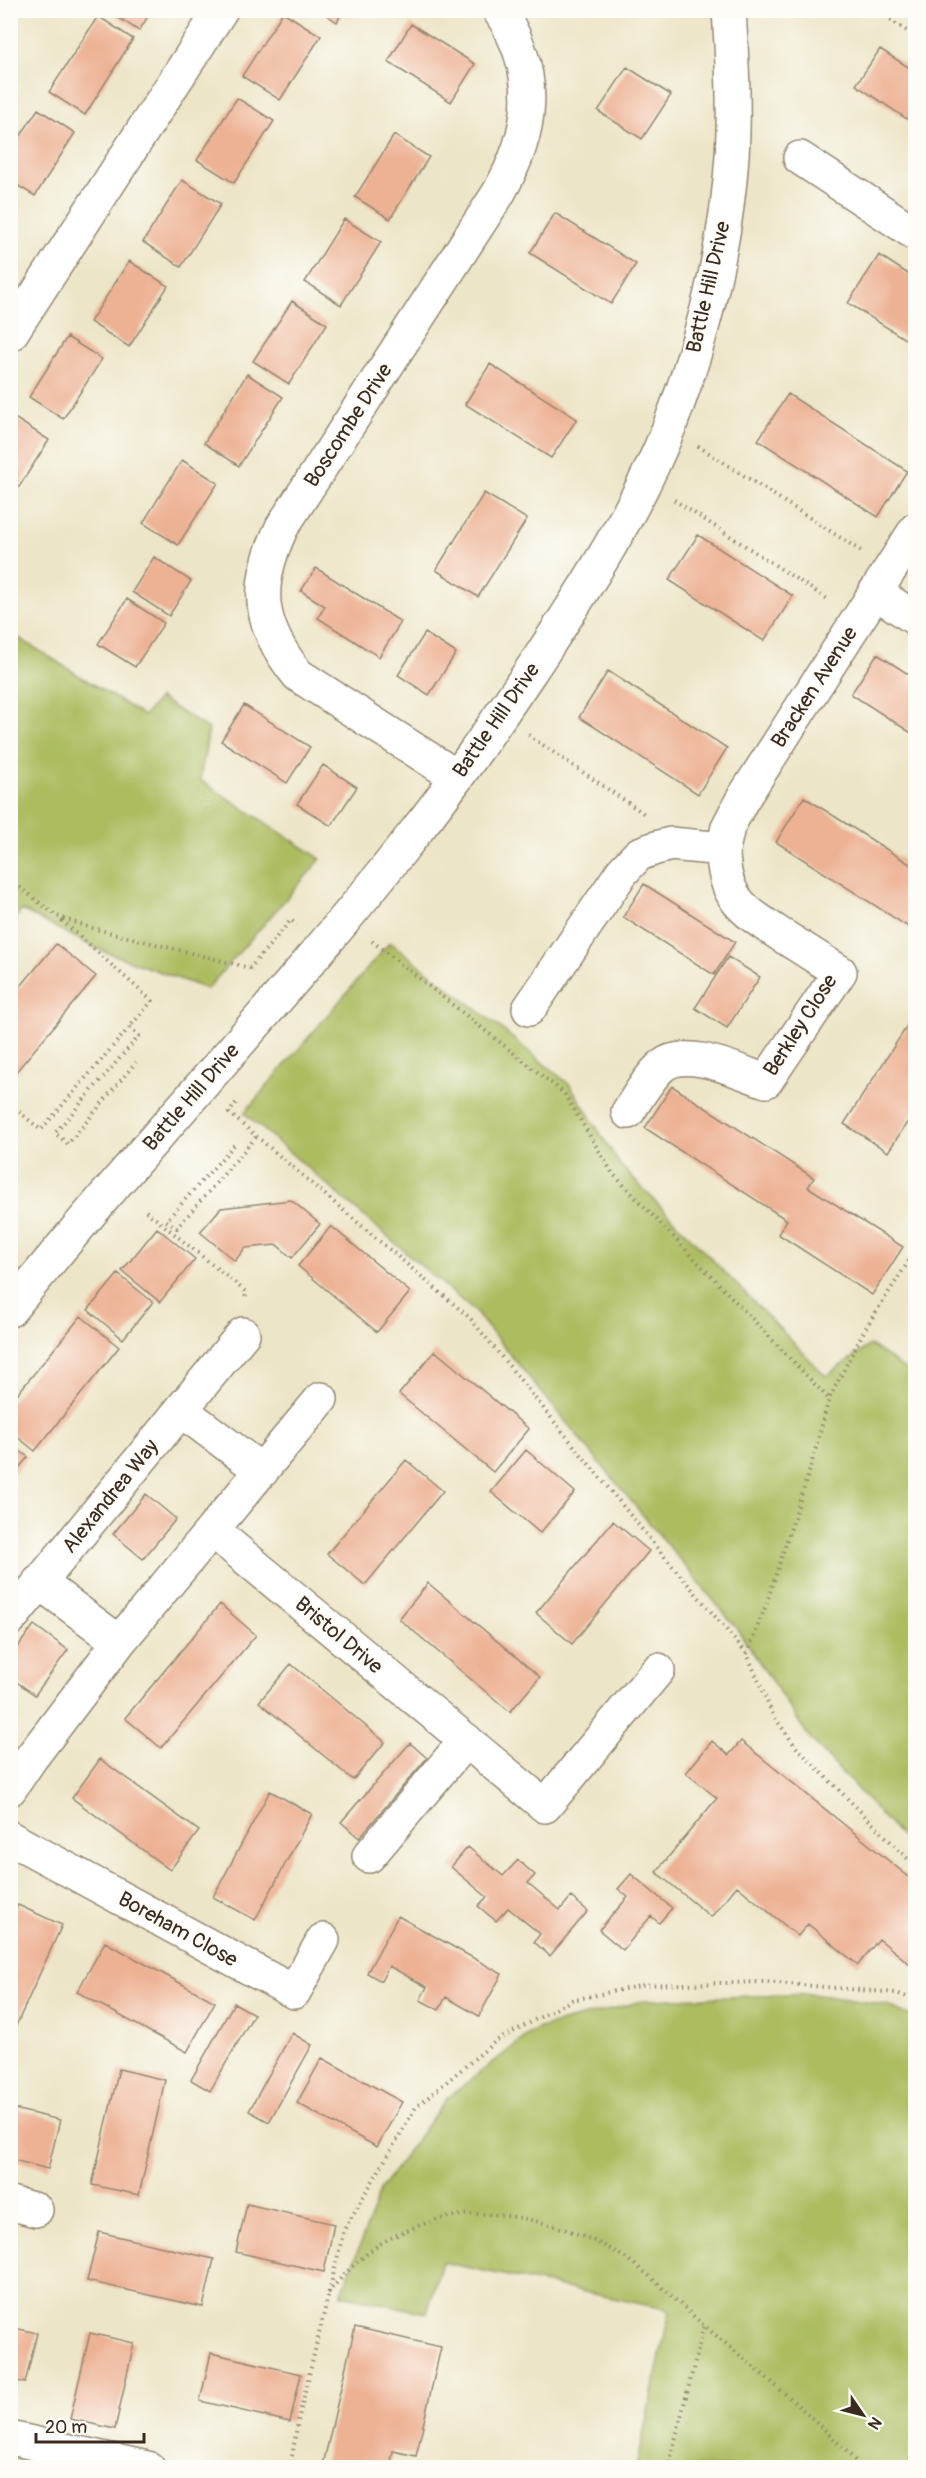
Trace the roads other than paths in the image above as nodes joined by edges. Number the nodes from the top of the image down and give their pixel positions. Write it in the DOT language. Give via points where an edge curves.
graph roads {
  1 [pos="221,10"];
  2 [pos="499,10"];
  3 [pos="729,10"];
  4 [pos="800,158"];
  5 [pos="915,234"];
  6 [pos="10,335"];
  7 [pos="915,529"];
  8 [pos="882,580"];
  9 [pos="915,619"];
  10 [pos="457,777"];
  11 [pos="723,849"];
  12 [pos="529,1009"];
  13 [pos="628,1112"];
  14 [pos="14,1300"];
  15 [pos="243,1334"];
  16 [pos="321,1399"];
  17 [pos="180,1410"];
  18 [pos="262,1471"];
  19 [pos="212,1530"];
  20 [pos="39,1582"];
  21 [pos="10,1619"];
  22 [pos="119,1642"];
  23 [pos="658,1670"];
  24 [pos="466,1740"];
  25 [pos="10,1789"];
  26 [pos="10,1838"];
  27 [pos="369,1856"];
  28 [pos="323,1940"];
  29 [pos="10,2438"];
  30 [pos="148,2468"];
  1 -- 6 [label="street"];
  2 -- 10 [label="street, Boscombe Drive" via="519,47 528,96 522,143 513,167 282,527 264,577 263,602 269,628 280,653 298,675"];
  3 -- 10 [label="street, Battle Hill Drive" via="733,100 728,198 705,313 669,428 601,560"];
  4 -- 5 [label="street"];
  7 -- 8 [label="street, Bracken Avenue"];
  8 -- 9 [label="street"];
  8 -- 11 [label="street, Bracken Avenue" via="742,800 728,827"];
  10 -- 14 [label="street, Battle Hill Drive" via="324,942"];
  11 -- 12 [label="street" via="671,844 639,854 622,872"];
  11 -- 13 [label="street, Berkley Close" via="723,870 731,892 745,911 840,972 766,1081 707,1061 674,1059 661,1067"];
  15 -- 17 [label="street, Alexandrea Way"];
  16 -- 18 [label="street"];
  17 -- 18 [label="street"];
  17 -- 20 [label="street, Alexandrea Way"];
  18 -- 19 [label="street"];
  19 -- 22 [label="street"];
  19 -- 24 [label="street, Bristol Drive"];
  20 -- 21 [label="street, Alexandrea Way"];
  20 -- 22 [label="street"];
  22 -- 25 [label="street"];
  23 -- 24 [label="street, Bristol Drive" via="545,1806"];
  24 -- 27 [label="street"];
  26 -- 28 [label="street, Boreham Close" via="294,1992"];
  29 -- 30 [label="street"];
}
